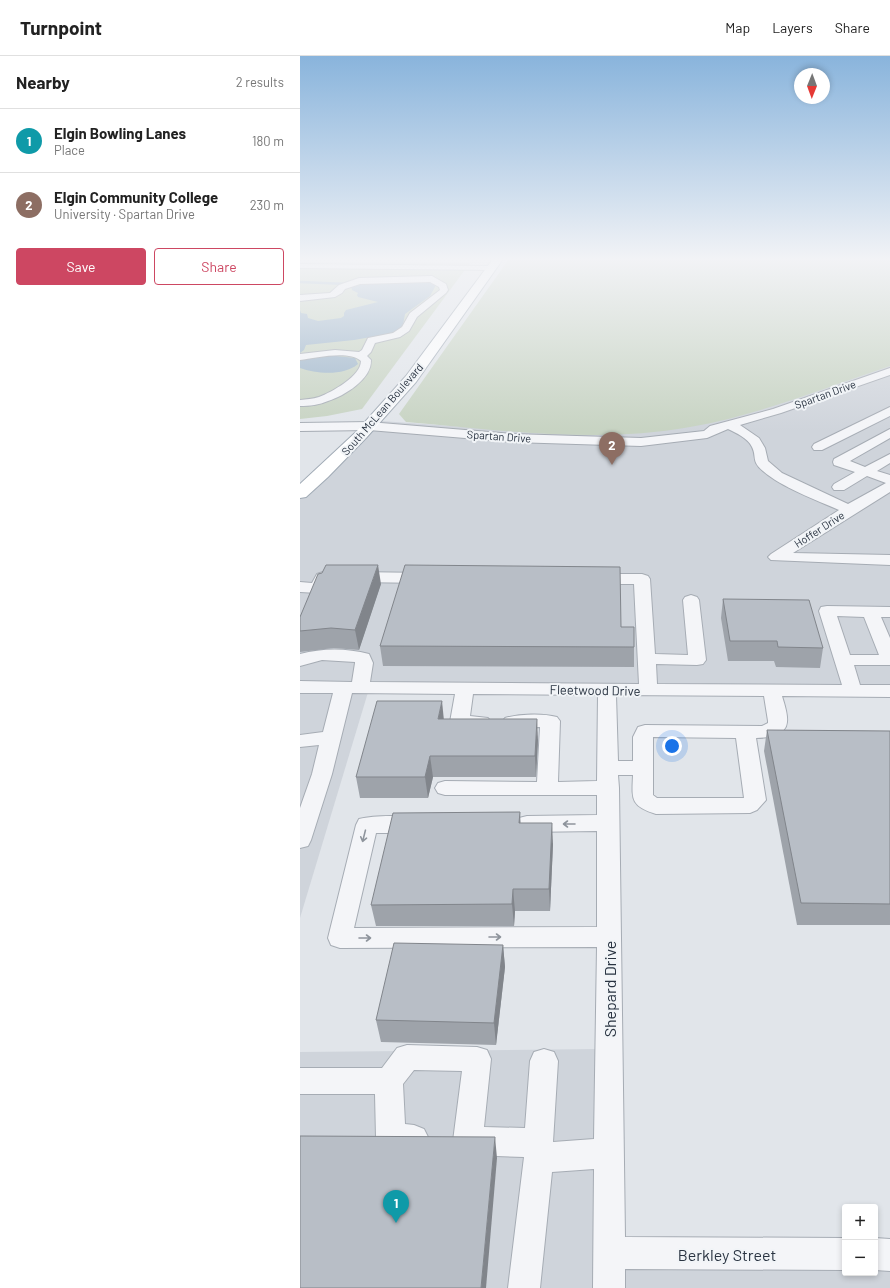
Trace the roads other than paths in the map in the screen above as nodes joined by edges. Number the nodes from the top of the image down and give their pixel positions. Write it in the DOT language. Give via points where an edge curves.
graph roads {
  1 [pos="412,316"];
  2 [pos="456,316"];
  3 [pos="361,355"];
  4 [pos="300,357"];
  5 [pos="890,371"];
  6 [pos="871,377"];
  7 [pos="890,383"];
  8 [pos="300,403"];
  9 [pos="890,411"];
  10 [pos="730,425"];
  11 [pos="369,426"];
  12 [pos="300,427"];
  13 [pos="890,433"];
  14 [pos="818,447"];
  15 [pos="890,458"];
  16 [pos="866,471"];
  17 [pos="890,480"];
  18 [pos="890,486"];
  19 [pos="839,487"];
  20 [pos="300,493"];
  21 [pos="849,510"];
  22 [pos="890,560"];
  23 [pos="442,578"];
  24 [pos="578,578"];
  25 [pos="300,587"];
  26 [pos="691,600"];
  27 [pos="871,612"];
  28 [pos="890,612"];
  29 [pos="646,659"];
  30 [pos="843,660"];
  31 [pos="890,660"];
  32 [pos="300,661"];
  33 [pos="300,687"];
  34 [pos="352,687"];
  35 [pos="465,688"];
  36 [pos="607,690"];
  37 [pos="648,690"];
  38 [pos="772,690"];
  39 [pos="853,691"];
  40 [pos="890,691"];
  41 [pos="745,732"];
  42 [pos="331,737"];
  43 [pos="300,741"];
  44 [pos="643,768"];
  45 [pos="608,778"];
  46 [pos="446,788"];
  47 [pos="547,789"];
  48 [pos="437,824"];
  49 [pos="507,824"];
  50 [pos="608,824"];
  51 [pos="300,840"];
  52 [pos="609,936"];
  53 [pos="544,1061"];
  54 [pos="300,1081"];
  55 [pos="390,1081"];
  56 [pos="450,1140"];
  57 [pos="539,1151"];
  58 [pos="610,1153"];
  59 [pos="610,1253"];
  60 [pos="842,1254"];
  61 [pos="878,1254"];
  62 [pos="890,1254"];
  63 [pos="524,1288"];
  64 [pos="609,1288"];
  1 -- 3 [label="street" via="406,329 396,335 372,340 366,352"];
  2 -- 11 [label="main road, South McLean Boulevard" via="411,379"];
  3 -- 4 [label="street" via="330,353"];
  3 -- 8 [label="street" via="366,360 366,369 358,377 330,397"];
  5 -- 6 [label="street, Spartan Drive"];
  6 -- 7 [label="street"];
  6 -- 10 [label="street, Spartan Drive" via="778,411"];
  9 -- 14 [label="street"];
  10 -- 11 [label="street, Spartan Drive" via="706,434 641,442 512,438"];
  10 -- 21 [label="street, Hoffer Drive" via="753,440 760,448 760,460 777,476"];
  11 -- 12 [label="street, Spartan Drive"];
  11 -- 20 [label="main road, South McLean Boulevard"];
  13 -- 16 [label="street" via="839,462"];
  15 -- 16 [label="street"];
  16 -- 17 [label="street"];
  16 -- 19 [label="street"];
  18 -- 21 [label="street"];
  21 -- 22 [label="street, Hoffer Drive" via="776,557"];
  23 -- 25 [label="street" via="323,577 318,588"];
  24 -- 29 [label="street" via="642,579"];
  26 -- 29 [label="street" via="698,660"];
  27 -- 28 [label="street"];
  27 -- 30 [label="street" via="827,611"];
  27 -- 31 [label="street"];
  29 -- 37 [label="street"];
  30 -- 31 [label="street"];
  30 -- 39 [label="street"];
  32 -- 34 [label="street" via="313,655 363,658 364,663"];
  33 -- 34 [label="street, Fleetwood Drive"];
  34 -- 35 [label="street, Fleetwood Drive"];
  34 -- 42 [label="street"];
  35 -- 36 [label="street, Fleetwood Drive"];
  35 -- 47 [label="street" via="460,722 550,722"];
  36 -- 37 [label="street, Fleetwood Drive"];
  36 -- 45 [label="street, Shepard Drive"];
  37 -- 38 [label="street, Fleetwood Drive"];
  38 -- 39 [label="street, Fleetwood Drive"];
  38 -- 41 [label="street" via="778,721 776,727 764,732"];
  39 -- 40 [label="street, Fleetwood Drive"];
  41 -- 44 [label="street" via="645,732"];
  41 -- 44 [label="street" via="755,800 750,805 650,804 643,798"];
  42 -- 43 [label="street"];
  42 -- 51 [label="street" via="322,774"];
  44 -- 45 [label="street"];
  45 -- 47 [label="street"];
  45 -- 50 [label="street, Shepard Drive"];
  46 -- 47 [label="street"];
  48 -- 52 [label="street, one-way" via="367,825 340,938"];
  50 -- 49 [label="street, one-way"];
  50 -- 52 [label="street, Shepard Drive"];
  52 -- 58 [label="street, Shepard Drive"];
  53 -- 57 [label="street"];
  54 -- 55 [label="street"];
  55 -- 56 [label="street" via="391,1138"];
  55 -- 56 [label="street" via="407,1057 476,1059"];
  56 -- 57 [label="street"];
  57 -- 58 [label="street"];
  57 -- 63 [label="street"];
  58 -- 59 [label="street, Shepard Drive"];
  59 -- 60 [label="street, Berkley Street"];
  59 -- 64 [label="street, Shepard Drive"];
  61 -- 62 [label="street"];
}
